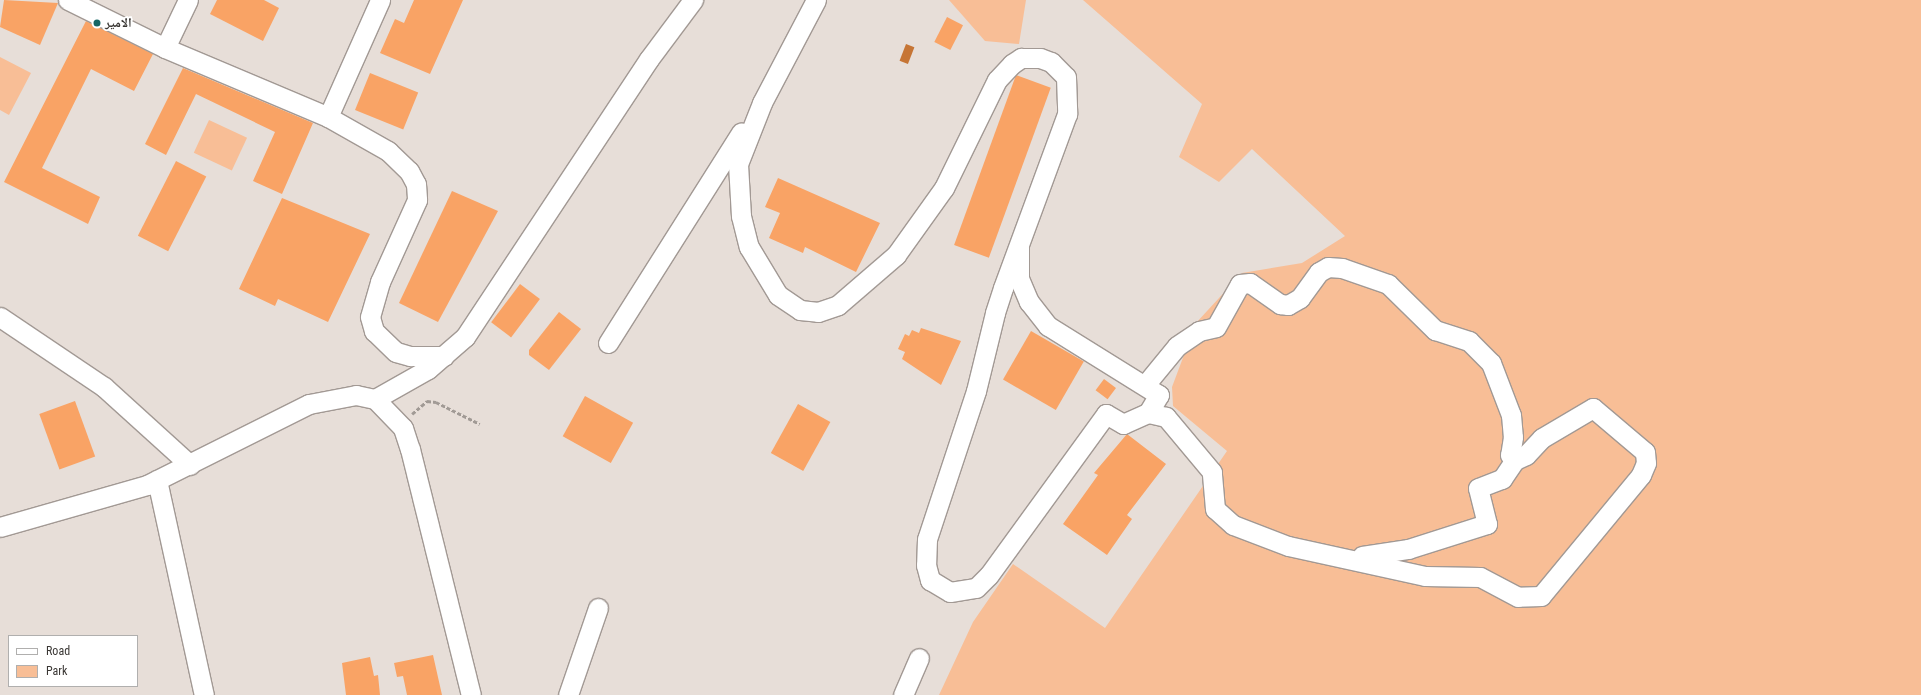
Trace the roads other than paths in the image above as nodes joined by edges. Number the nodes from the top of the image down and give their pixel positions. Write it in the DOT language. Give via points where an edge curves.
graph roads {
  1 [pos="68,0"];
  2 [pos="188,0"];
  3 [pos="380,0"];
  4 [pos="693,0"];
  5 [pos="816,0"];
  6 [pos="165,48"];
  7 [pos="762,103"];
  8 [pos="328,117"];
  9 [pos="1019,247"];
  10 [pos="0,317"];
  11 [pos="608,343"];
  12 [pos="444,356"];
  13 [pos="1145,385"];
  14 [pos="375,399"];
  15 [pos="1148,413"];
  16 [pos="1515,460"];
  17 [pos="190,465"];
  18 [pos="157,480"];
  19 [pos="0,527"];
  20 [pos="1354,558"];
  21 [pos="598,608"];
  22 [pos="919,658"];
  23 [pos="204,695"];
  24 [pos="471,695"];
  25 [pos="568,695"];
  26 [pos="903,695"];
  1 -- 6 [label="street"];
  2 -- 6 [label="street"];
  3 -- 8 [label="street"];
  4 -- 12 [label="street" via="649,59 466,337"];
  5 -- 7 [label="street"];
  6 -- 8 [label="street"];
  7 -- 9 [label="street" via="738,164 741,216 749,247 778,295 792,306 818,312 838,305 857,291 910,238 944,188 1001,74 1021,58 1030,56 1051,62 1066,77 1067,114"];
  7 -- 11 [label="street"];
  8 -- 12 [label="street" via="388,151 409,171 418,192 404,236 371,306 374,331 396,352 410,356"];
  9 -- 13 [label="street" via="1019,279 1029,302 1048,326"];
  9 -- 15 [label="street" via="995,313 967,422 927,539 926,565 930,580 950,592 962,593 976,588 1007,553 1106,414 1123,424"];
  10 -- 17 [label="street" via="104,387"];
  12 -- 14 [label="street"];
  13 -- 15 [label="street" via="1159,396"];
  13 -- 16 [label="street" via="1176,346 1199,331 1216,327 1240,284 1250,283 1280,304 1288,305 1300,298 1322,270 1350,269 1388,284 1436,330 1469,341 1492,363 1511,415 1513,437 1510,455"];
  14 -- 17 [label="street" via="356,395 309,404"];
  14 -- 24 [label="street" via="403,428"];
  15 -- 20 [label="street" via="1166,417 1212,472 1215,510 1232,525 1288,546"];
  16 -- 20 [label="street" via="1502,479 1478,488 1487,524 1408,549"];
  16 -- 20 [label="street" via="1526,455 1542,438 1593,408 1645,452 1646,463 1641,475 1541,596 1518,597 1480,576 1425,576"];
  17 -- 18 [label="street"];
  18 -- 19 [label="street"];
  18 -- 23 [label="street"];
  21 -- 25 [label="street"];
  22 -- 26 [label="street"];
}
